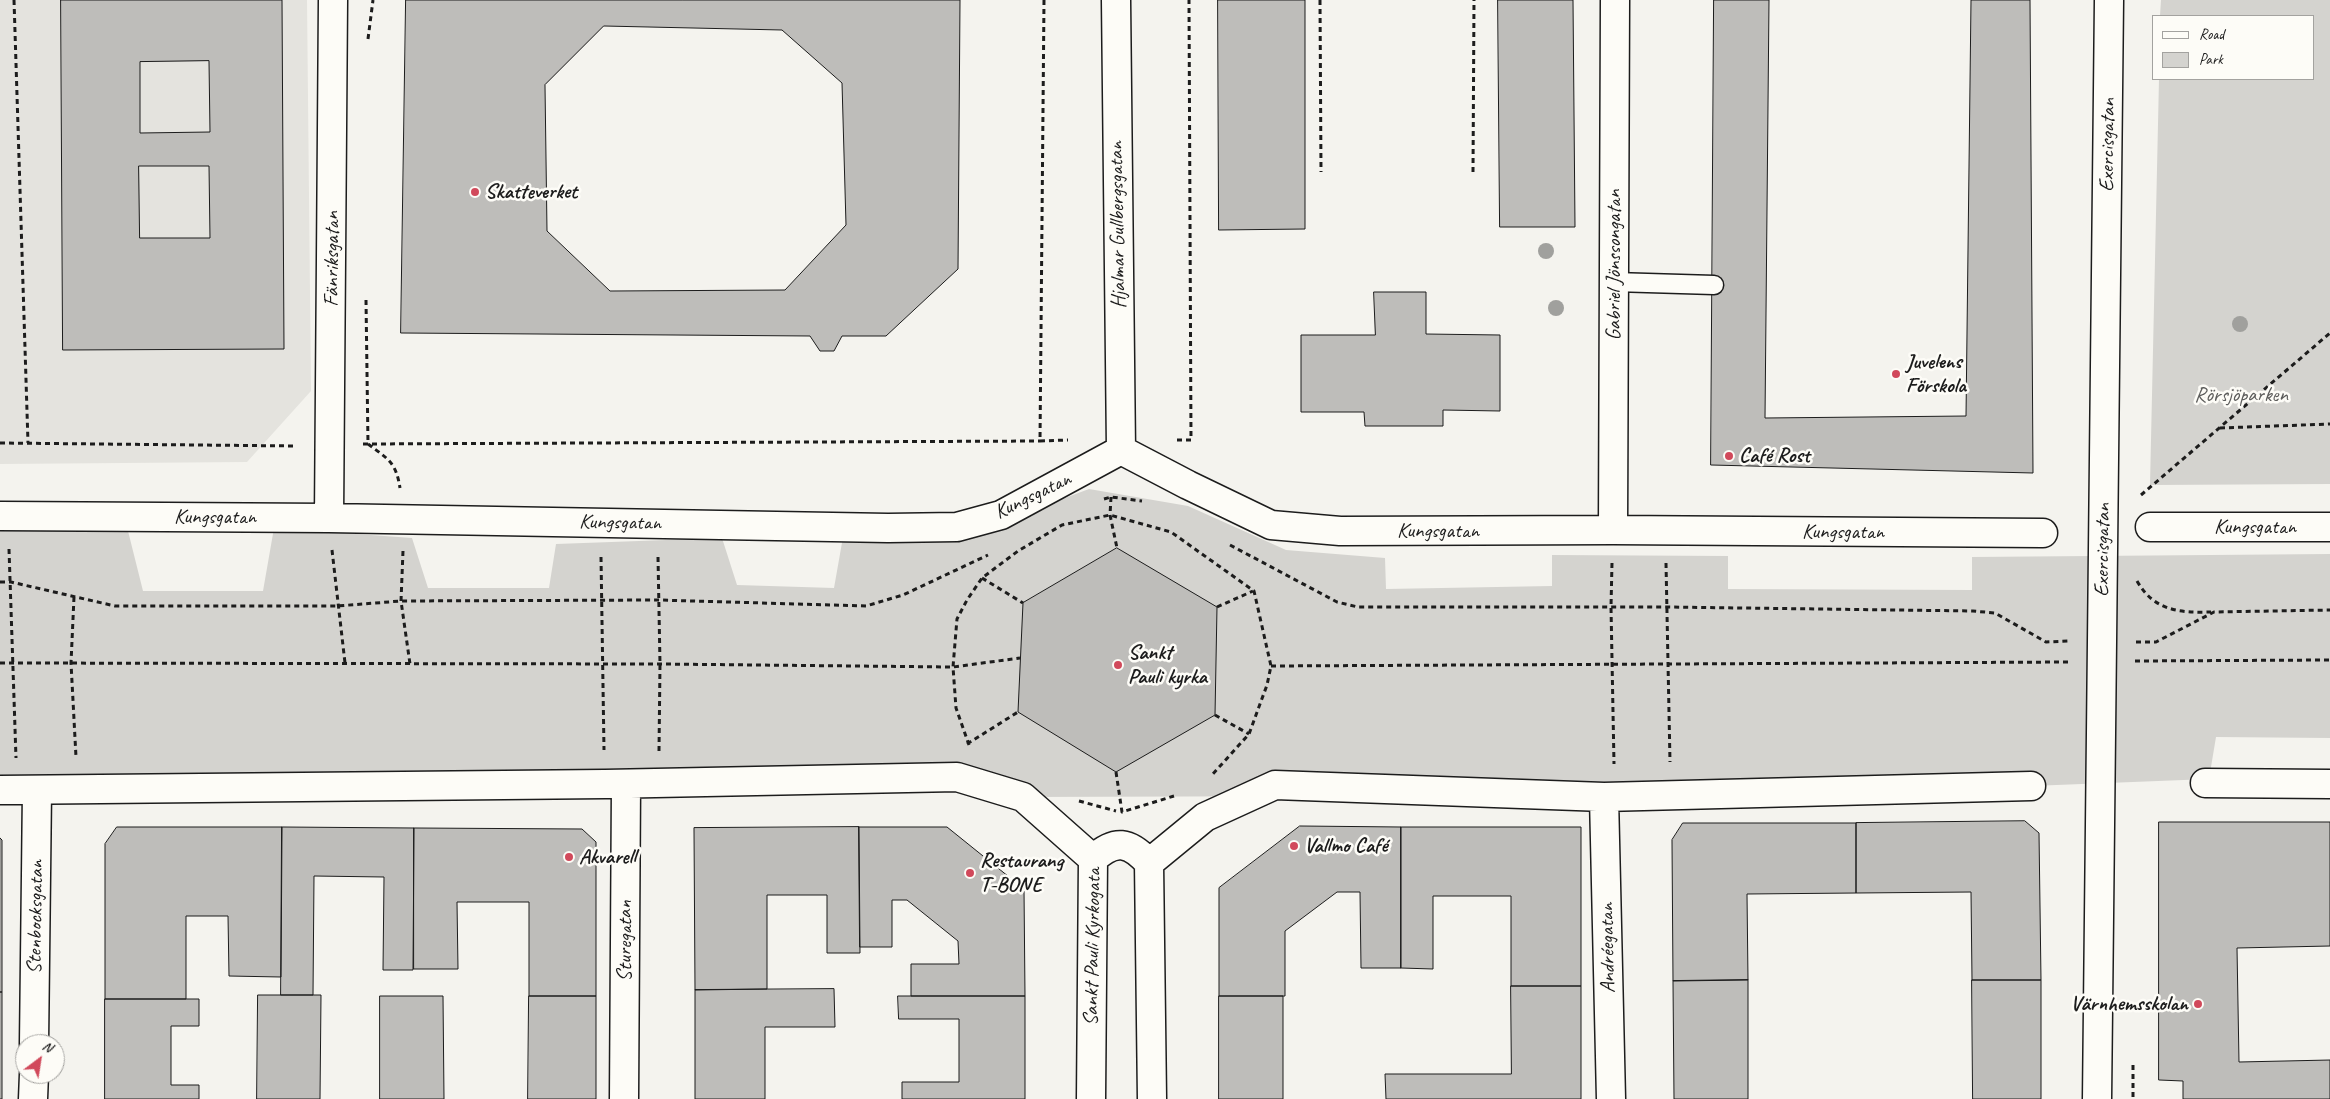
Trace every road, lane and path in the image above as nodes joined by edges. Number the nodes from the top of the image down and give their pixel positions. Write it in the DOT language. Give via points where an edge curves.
graph roads {
  1 [pos="14,0"];
  2 [pos="333,0"];
  3 [pos="372,0"];
  4 [pos="1044,0"];
  5 [pos="1116,0"];
  6 [pos="1189,0"];
  7 [pos="1320,0"];
  8 [pos="1474,0"];
  9 [pos="1615,0"];
  10 [pos="2109,0"];
  11 [pos="368,44"];
  12 [pos="1321,172"];
  13 [pos="1473,172"];
  14 [pos="1614,282"];
  15 [pos="1714,285"];
  16 [pos="366,297"];
  17 [pos="2330,333"];
  18 [pos="2330,424"];
  19 [pos="2219,428"];
  20 [pos="1174,440"];
  21 [pos="1040,441"];
  22 [pos="0,443"];
  23 [pos="28,444"];
  24 [pos="368,444"];
  25 [pos="1121,444"];
  26 [pos="330,446"];
  27 [pos="1111,497"];
  28 [pos="1102,500"];
  29 [pos="1150,503"];
  30 [pos="1110,515"];
  31 [pos="4,516"];
  32 [pos="329,518"];
  33 [pos="404,520"];
  34 [pos="601,523"];
  35 [pos="657,524"];
  36 [pos="2150,527"];
  37 [pos="2330,527"];
  38 [pos="1613,530"];
  39 [pos="1665,530"];
  40 [pos="2043,533"];
  41 [pos="2103,533"];
  42 [pos="1223,541"];
  43 [pos="1117,548"];
  44 [pos="991,554"];
  45 [pos="982,578"];
  46 [pos="2136,579"];
  47 [pos="0,582"];
  48 [pos="11,582"];
  49 [pos="1254,591"];
  50 [pos="74,597"];
  51 [pos="601,600"];
  52 [pos="658,600"];
  53 [pos="401,601"];
  54 [pos="1023,603"];
  55 [pos="337,606"];
  56 [pos="1217,607"];
  57 [pos="1611,607"];
  58 [pos="1666,607"];
  59 [pos="2330,610"];
  60 [pos="2214,612"];
  61 [pos="2074,641"];
  62 [pos="2128,642"];
  63 [pos="1020,658"];
  64 [pos="2330,660"];
  65 [pos="2130,661"];
  66 [pos="2072,662"];
  67 [pos="0,663"];
  68 [pos="12,663"];
  69 [pos="71,663"];
  70 [pos="345,664"];
  71 [pos="410,664"];
  72 [pos="604,664"];
  73 [pos="660,664"];
  74 [pos="1612,664"];
  75 [pos="1668,664"];
  76 [pos="1271,666"];
  77 [pos="953,667"];
  78 [pos="1018,712"];
  79 [pos="1215,715"];
  80 [pos="1249,734"];
  81 [pos="967,744"];
  82 [pos="1116,772"];
  83 [pos="1208,778"];
  84 [pos="658,783"];
  85 [pos="615,784"];
  86 [pos="2205,784"];
  87 [pos="2330,784"];
  88 [pos="2032,786"];
  89 [pos="18,790"];
  90 [pos="77,790"];
  91 [pos="1177,795"];
  92 [pos="1671,795"];
  93 [pos="1604,797"];
  94 [pos="1092,859"];
  95 [pos="1149,863"];
  96 [pos="33,1034"];
  97 [pos="34,1084"];
  98 [pos="33,1099"];
  99 [pos="624,1099"];
  100 [pos="1091,1099"];
  101 [pos="1152,1099"];
  102 [pos="1611,1099"];
  103 [pos="2097,1099"];
  1 -- 23 [label="path"];
  2 -- 26 [label="street, Fänriksgatan"];
  3 -- 11 [label="path"];
  4 -- 21 [label="path"];
  5 -- 25 [label="street, Hjalmar Gullbergsgatan"];
  6 -- 20 [label="path" via="1191,440"];
  7 -- 12 [label="path"];
  8 -- 13 [label="path"];
  9 -- 14 [label="street, Gabriel Jönssongatan"];
  10 -- 41 [label="street, Exercisgatan"];
  14 -- 15 [label="lane"];
  14 -- 38 [label="street, Gabriel Jönssongatan"];
  16 -- 24 [label="path"];
  17 -- 19 [label="path"];
  18 -- 19 [label="path"];
  19 -- 41 [label="path" via="2150,485"];
  21 -- 24 [label="path"];
  21 -- 25 [label="path"];
  22 -- 23 [label="path"];
  23 -- 26 [label="path"];
  24 -- 26 [label="path"];
  24 -- 33 [label="path" via="397,471"];
  25 -- 35 [label="street, Kungsgatan" via="1001,515 957,527"];
  25 -- 38 [label="street, Kungsgatan" via="1188,485 1271,526 1340,531"];
  26 -- 32 [label="street, Fänriksgatan"];
  27 -- 28 [label="path"];
  27 -- 29 [label="path"];
  27 -- 30 [label="path"];
  30 -- 43 [label="path"];
  30 -- 45 [label="path" via="1062,525 1018,551"];
  30 -- 49 [label="path" via="1171,532"];
  31 -- 32 [label="street, Kungsgatan"];
  31 -- 48 [label="path"];
  32 -- 33 [label="street, Kungsgatan"];
  32 -- 55 [label="path"];
  33 -- 34 [label="street, Kungsgatan"];
  33 -- 53 [label="path"];
  34 -- 35 [label="street, Kungsgatan"];
  34 -- 51 [label="path"];
  35 -- 52 [label="path"];
  36 -- 37 [label="street, Kungsgatan"];
  38 -- 39 [label="street, Kungsgatan"];
  38 -- 57 [label="path"];
  39 -- 40 [label="street, Kungsgatan"];
  39 -- 58 [label="path"];
  41 -- 103 [label="street, Exercisgatan"];
  42 -- 57 [label="path" via="1337,602 1358,607"];
  44 -- 52 [label="path" via="903,594 866,606"];
  45 -- 54 [label="path"];
  45 -- 77 [label="path" via="957,619"];
  46 -- 60 [label="path" via="2162,606 2184,613"];
  47 -- 48 [label="path"];
  48 -- 50 [label="path"];
  48 -- 68 [label="path"];
  49 -- 56 [label="path"];
  49 -- 76 [label="path"];
  50 -- 55 [label="path" via="115,606"];
  50 -- 69 [label="path"];
  51 -- 52 [label="path"];
  51 -- 53 [label="path"];
  51 -- 72 [label="path"];
  52 -- 73 [label="path"];
  53 -- 55 [label="path"];
  53 -- 71 [label="path"];
  55 -- 70 [label="path"];
  57 -- 58 [label="path"];
  57 -- 74 [label="path"];
  58 -- 61 [label="path" via="1973,611 1995,613 2046,642"];
  58 -- 75 [label="path"];
  59 -- 60 [label="path"];
  60 -- 62 [label="path" via="2156,642"];
  63 -- 77 [label="path"];
  64 -- 65 [label="path"];
  66 -- 75 [label="path"];
  67 -- 68 [label="path"];
  68 -- 69 [label="path"];
  68 -- 89 [label="path"];
  69 -- 70 [label="path"];
  69 -- 90 [label="path"];
  70 -- 71 [label="path"];
  71 -- 72 [label="path"];
  72 -- 73 [label="path"];
  72 -- 85 [label="path"];
  73 -- 77 [label="path"];
  73 -- 84 [label="path"];
  74 -- 75 [label="path"];
  74 -- 76 [label="path"];
  74 -- 93 [label="path" via="1614,779"];
  75 -- 92 [label="path"];
  76 -- 80 [label="path"];
  78 -- 81 [label="path"];
  79 -- 80 [label="path"];
  80 -- 83 [label="path"];
  82 -- 91 [label="path" via="1122,812"];
  84 -- 85 [label="street"];
  84 -- 94 [label="street" via="957,778 1022,798"];
  85 -- 90 [label="street"];
  85 -- 99 [label="street, Sturegatan"];
  86 -- 87 [label="street"];
  88 -- 92 [label="street"];
  89 -- 90 [label="street"];
  89 -- 96 [label="street, Stenbocksgatan"];
  92 -- 93 [label="street"];
  93 -- 95 [label="street" via="1275,785 1205,817"];
  93 -- 102 [label="street, Andréegatan"];
  94 -- 95 [label="street, Sankt Pauli Kyrkogata" via="1104,849 1122,844 1136,849"];
  94 -- 100 [label="street, Sankt Pauli Kyrkogata"];
  95 -- 101 [label="street"];
  97 -- 98 [label="street"];
}
